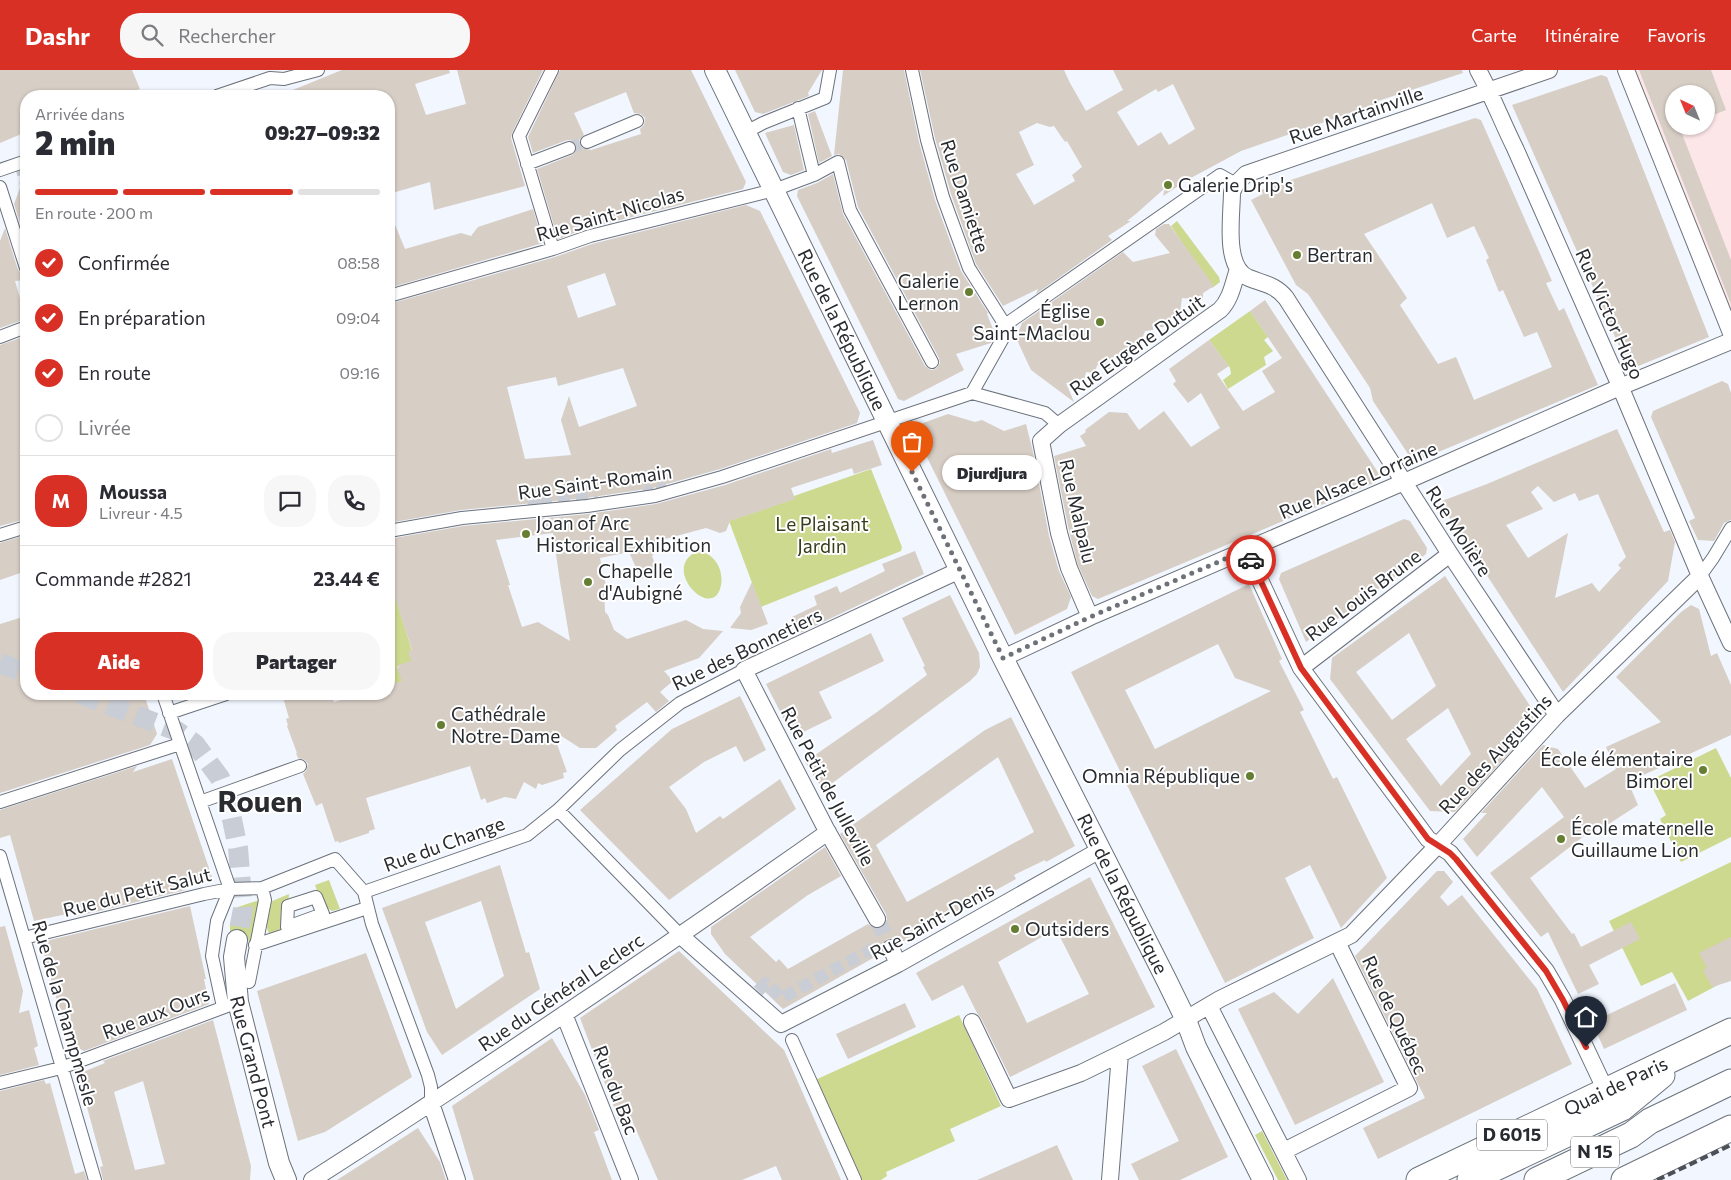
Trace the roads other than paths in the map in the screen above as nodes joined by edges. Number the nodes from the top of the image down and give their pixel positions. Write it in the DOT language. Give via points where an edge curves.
graph roads {
  1 [pos="318,70"];
  2 [pos="552,70"];
  3 [pos="715,70"];
  4 [pos="830,70"];
  5 [pos="912,70"];
  6 [pos="1478,70"];
  7 [pos="1549,70"];
  8 [pos="1626,70"];
  9 [pos="268,74"];
  10 [pos="231,90"];
  11 [pos="1489,90"];
  12 [pos="798,108"];
  13 [pos="637,121"];
  14 [pos="746,132"];
  15 [pos="587,142"];
  16 [pos="569,148"];
  17 [pos="20,163"];
  18 [pos="528,164"];
  19 [pos="0,170"];
  20 [pos="814,175"];
  21 [pos="0,187"];
  22 [pos="1234,188"];
  23 [pos="774,190"];
  24 [pos="20,249"];
  25 [pos="553,249"];
  26 [pos="1238,269"];
  27 [pos="395,294"];
  28 [pos="1005,325"];
  29 [pos="20,329"];
  30 [pos="1731,333"];
  31 [pos="0,337"];
  32 [pos="1731,341"];
  33 [pos="932,362"];
  34 [pos="1620,387"];
  35 [pos="972,393"];
  36 [pos="888,422"];
  37 [pos="1059,425"];
  38 [pos="1041,440"];
  39 [pos="1404,482"];
  40 [pos="1731,528"];
  41 [pos="20,529"];
  42 [pos="395,530"];
  43 [pos="0,535"];
  44 [pos="1246,550"];
  45 [pos="1450,554"];
  46 [pos="960,570"];
  47 [pos="1700,576"];
  48 [pos="1090,617"];
  49 [pos="1731,643"];
  50 [pos="1003,658"];
  51 [pos="1301,668"];
  52 [pos="744,670"];
  53 [pos="165,700"];
  54 [pos="207,700"];
  55 [pos="169,712"];
  56 [pos="1557,715"];
  57 [pos="180,744"];
  58 [pos="300,766"];
  59 [pos="0,802"];
  60 [pos="200,802"];
  61 [pos="555,813"];
  62 [pos="828,832"];
  63 [pos="1438,845"];
  64 [pos="1100,850"];
  65 [pos="0,856"];
  66 [pos="262,888"];
  67 [pos="230,889"];
  68 [pos="364,892"];
  69 [pos="367,909"];
  70 [pos="877,919"];
  71 [pos="675,931"];
  72 [pos="24,938"];
  73 [pos="246,942"];
  74 [pos="1337,942"];
  75 [pos="891,948"];
  76 [pos="898,964"];
  77 [pos="249,982"];
  78 [pos="230,1005"];
  79 [pos="1209,1006"];
  80 [pos="564,1014"];
  81 [pos="1186,1020"];
  82 [pos="972,1022"];
  83 [pos="1731,1031"];
  84 [pos="792,1040"];
  85 [pos="1688,1052"];
  86 [pos="1120,1059"];
  87 [pos="62,1068"];
  88 [pos="1731,1082"];
  89 [pos="0,1083"];
  90 [pos="1606,1091"];
  91 [pos="431,1103"];
  92 [pos="1650,1121"];
  93 [pos="1731,1128"];
  94 [pos="1284,1152"];
  95 [pos="94,1180"];
  96 [pos="286,1180"];
  97 [pos="312,1180"];
  98 [pos="457,1180"];
  99 [pos="630,1180"];
  100 [pos="856,1180"];
  101 [pos="1110,1180"];
  102 [pos="1263,1180"];
  103 [pos="1298,1180"];
  104 [pos="1419,1180"];
  105 [pos="1470,1180"];
  106 [pos="1501,1180"];
  107 [pos="1537,1180"];
  108 [pos="1624,1180"];
  1 -- 9 [label="street" via="284,79"];
  2 -- 18 [label="street" via="519,136"];
  3 -- 14 [label="street, Rue de la République"];
  4 -- 12 [label="street" via="826,98"];
  5 -- 28 [label="street, Rue Damiette" via="943,197 968,268"];
  6 -- 11 [label="street, Rue Victor Hugo"];
  7 -- 11 [label="street, Rue Martainville"];
  8 -- 30 [label="street"];
  9 -- 10 [label="street"];
  11 -- 22 [label="street, Rue Martainville" via="1256,170 1246,174"];
  11 -- 34 [label="street, Rue Victor Hugo"];
  12 -- 14 [label="street"];
  12 -- 20 [label="street"];
  13 -- 15 [label="street"];
  14 -- 23 [label="street, Rue de la République"];
  16 -- 18 [label="street"];
  17 -- 19 [label="street"];
  18 -- 25 [label="street"];
  20 -- 23 [label="street, Rue Saint-Nicolas"];
  20 -- 33 [label="street, Rue Saint-Nicolas" via="838,162 850,210"];
  21 -- 24 [label="street"];
  22 -- 26 [label="street" via="1231,249"];
  22 -- 28 [label="street" via="1220,175"];
  23 -- 25 [label="street, Rue Saint-Nicolas" via="590,236"];
  23 -- 36 [label="street, Rue de la République"];
  25 -- 27 [label="street, Rue Saint-Nicolas"];
  26 -- 37 [label="street, Rue Eugène Dutuit" via="1230,296 1220,310"];
  26 -- 39 [label="street, Rue Molière" via="1247,278 1281,291"];
  28 -- 35 [label="street" via="1003,338"];
  29 -- 31 [label="street"];
  32 -- 34 [label="street, Rue Alsace Lorraine"];
  34 -- 39 [label="street, Rue Alsace Lorraine"];
  34 -- 47 [label="street, Rue Victor Hugo"];
  35 -- 36 [label="street, Rue Saint-Romain"];
  35 -- 37 [label="street" via="1045,413"];
  36 -- 42 [label="street, Rue Saint-Romain" via="655,496 462,518"];
  36 -- 46 [label="street, Rue de la République"];
  37 -- 38 [label="street, Rue Eugène Dutuit"];
  38 -- 48 [label="street, Rue Malpalu" via="1058,534"];
  39 -- 44 [label="street, Rue Alsace Lorraine"];
  39 -- 45 [label="street, Rue Molière"];
  40 -- 47 [label="street, Rue des Augustins"];
  41 -- 43 [label="street"];
  44 -- 48 [label="street, Rue Alsace Lorraine"];
  44 -- 51 [label="street"];
  45 -- 51 [label="street, Rue Louis Brune"];
  45 -- 56 [label="street, Rue Molière"];
  46 -- 50 [label="street, Rue de la République"];
  46 -- 52 [label="street, Rue des Bonnetiers"];
  47 -- 49 [label="street, Rue Victor Hugo"];
  47 -- 56 [label="street, Rue des Augustins"];
  48 -- 50 [label="street, Rue Alsace Lorraine"];
  50 -- 64 [label="street, Rue de la République"];
  51 -- 63 [label="street" via="1428,839"];
  52 -- 61 [label="street, Rue des Bonnetiers" via="680,703 620,750"];
  52 -- 62 [label="street, Rue Petit de Julleville"];
  53 -- 55 [label="street"];
  54 -- 55 [label="street"];
  55 -- 57 [label="street"];
  56 -- 63 [label="street, Rue des Augustins"];
  57 -- 59 [label="street"];
  57 -- 60 [label="street"];
  58 -- 60 [label="street"];
  60 -- 67 [label="street"];
  61 -- 68 [label="street, Rue du Change" via="526,835"];
  61 -- 71 [label="street"];
  62 -- 70 [label="street, Rue Petit de Julleville"];
  62 -- 71 [label="street, Rue du Général Leclerc"];
  63 -- 74 [label="street, Rue des Augustins" via="1351,936"];
  63 -- 90 [label="street" via="1456,859 1546,971"];
  64 -- 76 [label="street, Rue Saint-Denis"];
  64 -- 81 [label="street, Rue de la République"];
  65 -- 72 [label="street, Rue de la Champmesle"];
  66 -- 67 [label="street, Rue du Petit Salut"];
  66 -- 68 [label="street, Rue du Petit Salut" via="335,859"];
  66 -- 73 [label="street" via="265,900"];
  67 -- 72 [label="street, Rue du Petit Salut"];
  67 -- 78 [label="street, Rue Grand Pont" via="217,921 212,956"];
  68 -- 69 [label="street"];
  69 -- 73 [label="street"];
  69 -- 91 [label="street" via="428,1075"];
  71 -- 76 [label="street, Rue Saint-Denis" via="782,1024"];
  71 -- 80 [label="street, Rue du Général Leclerc"];
  72 -- 87 [label="street, Rue de la Champmesle"];
  73 -- 77 [label="street"];
  73 -- 78 [label="street, Rue Grand Pont" via="234,957"];
  74 -- 79 [label="street, Rue des Augustins"];
  74 -- 94 [label="street, Rue de Québec" via="1409,1088"];
  75 -- 76 [label="street"];
  78 -- 87 [label="street, Rue aux Ours"];
  78 -- 96 [label="street, Rue Grand Pont"];
  79 -- 81 [label="street, Rue des Augustins"];
  79 -- 94 [label="street"];
  80 -- 91 [label="street, Rue du Général Leclerc"];
  80 -- 99 [label="street, Rue du Bac"];
  81 -- 86 [label="street, Rue des Augustins"];
  81 -- 102 [label="street, Rue de la République" via="1196,1047"];
  82 -- 86 [label="street, Rue des Augustins" via="1009,1099"];
  83 -- 85 [label="main road, Quai de Paris / D 6015"];
  84 -- 100 [label="street"];
  85 -- 90 [label="main road, Quai de Paris / D 6015"];
  85 -- 105 [label="main road, D 6015" via="1622,1108"];
  86 -- 101 [label="street"];
  87 -- 89 [label="street, Rue aux Ours"];
  87 -- 95 [label="street, Rue de la Champmesle"];
  88 -- 92 [label="main road, D 6015"];
  90 -- 104 [label="main road, Quai de Paris / D 6015"];
  91 -- 97 [label="street, Rue du Général Leclerc"];
  91 -- 98 [label="street"];
  92 -- 106 [label="main road, D 6015" via="1625,1124"];
  92 -- 107 [label="main road, N 15" via="1631,1135"];
  93 -- 108 [label="main road"];
  94 -- 103 [label="street"];
}
